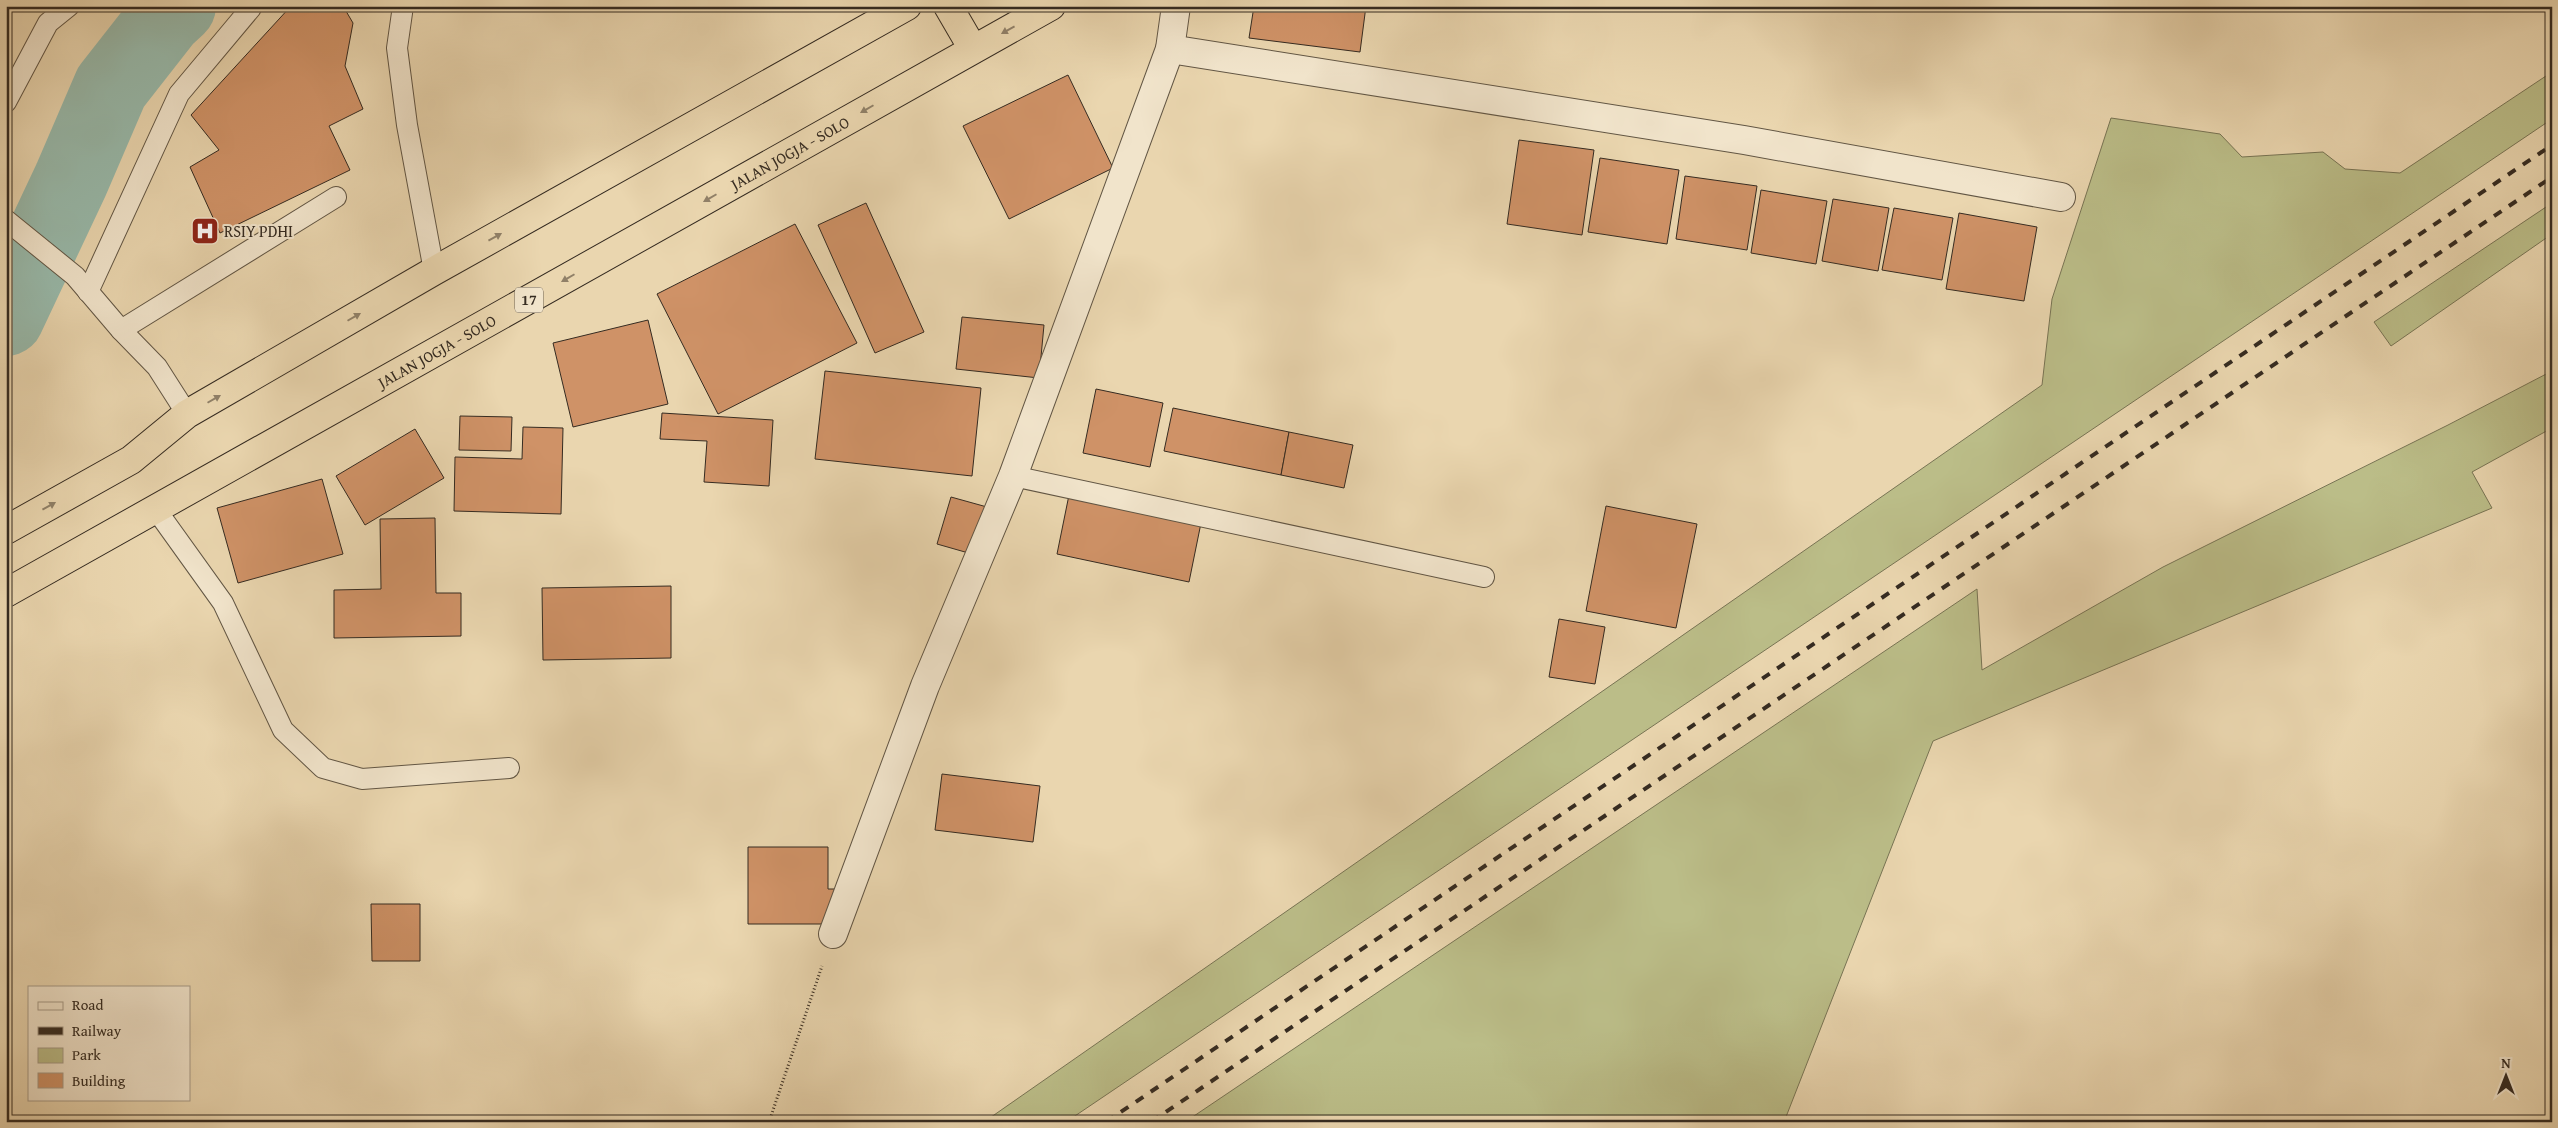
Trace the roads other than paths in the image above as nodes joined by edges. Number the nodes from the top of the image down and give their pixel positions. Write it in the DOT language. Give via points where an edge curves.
graph roads {
  1 [pos="69,6"];
  2 [pos="403,6"];
  3 [pos="907,6"];
  4 [pos="948,6"];
  5 [pos="1051,6"];
  6 [pos="1176,6"];
  7 [pos="251,8"];
  8 [pos="973,49"];
  9 [pos="1170,49"];
  10 [pos="6,102"];
  11 [pos="336,196"];
  12 [pos="2061,197"];
  13 [pos="6,220"];
  14 [pos="434,271"];
  15 [pos="88,292"];
  16 [pos="121,330"];
  17 [pos="187,414"];
  18 [pos="1013,476"];
  19 [pos="157,511"];
  20 [pos="6,530"];
  21 [pos="1484,577"];
  22 [pos="6,594"];
  23 [pos="509,768"];
  24 [pos="833,934"];
  1 -- 10 [label="lane" via="48,23"];
  2 -- 14 [label="lane" via="396,48"];
  14 -- 3 [label="highway, one-way"];
  4 -- 8 [label="highway"];
  5 -- 8 [label="highway, JALAN JOGJA - SOLO / 17, one-way"];
  6 -- 9 [label="street"];
  7 -- 15 [label="lane" via="180,94"];
  8 -- 19 [label="highway, JALAN JOGJA - SOLO / 17, one-way"];
  9 -- 12 [label="street" via="1734,138"];
  9 -- 18 [label="street"];
  11 -- 16 [label="lane"];
  13 -- 15 [label="lane" via="75,276"];
  17 -- 14 [label="highway, one-way"];
  15 -- 16 [label="lane"];
  16 -- 17 [label="lane" via="157,367"];
  20 -- 17 [label="highway, one-way" via="131,460"];
  18 -- 21 [label="lane"];
  18 -- 24 [label="street" via="925,686"];
  19 -- 22 [label="highway, JALAN JOGJA - SOLO / 17"];
  19 -- 23 [label="lane" via="223,603 284,730 322,768 362,780"];
}
